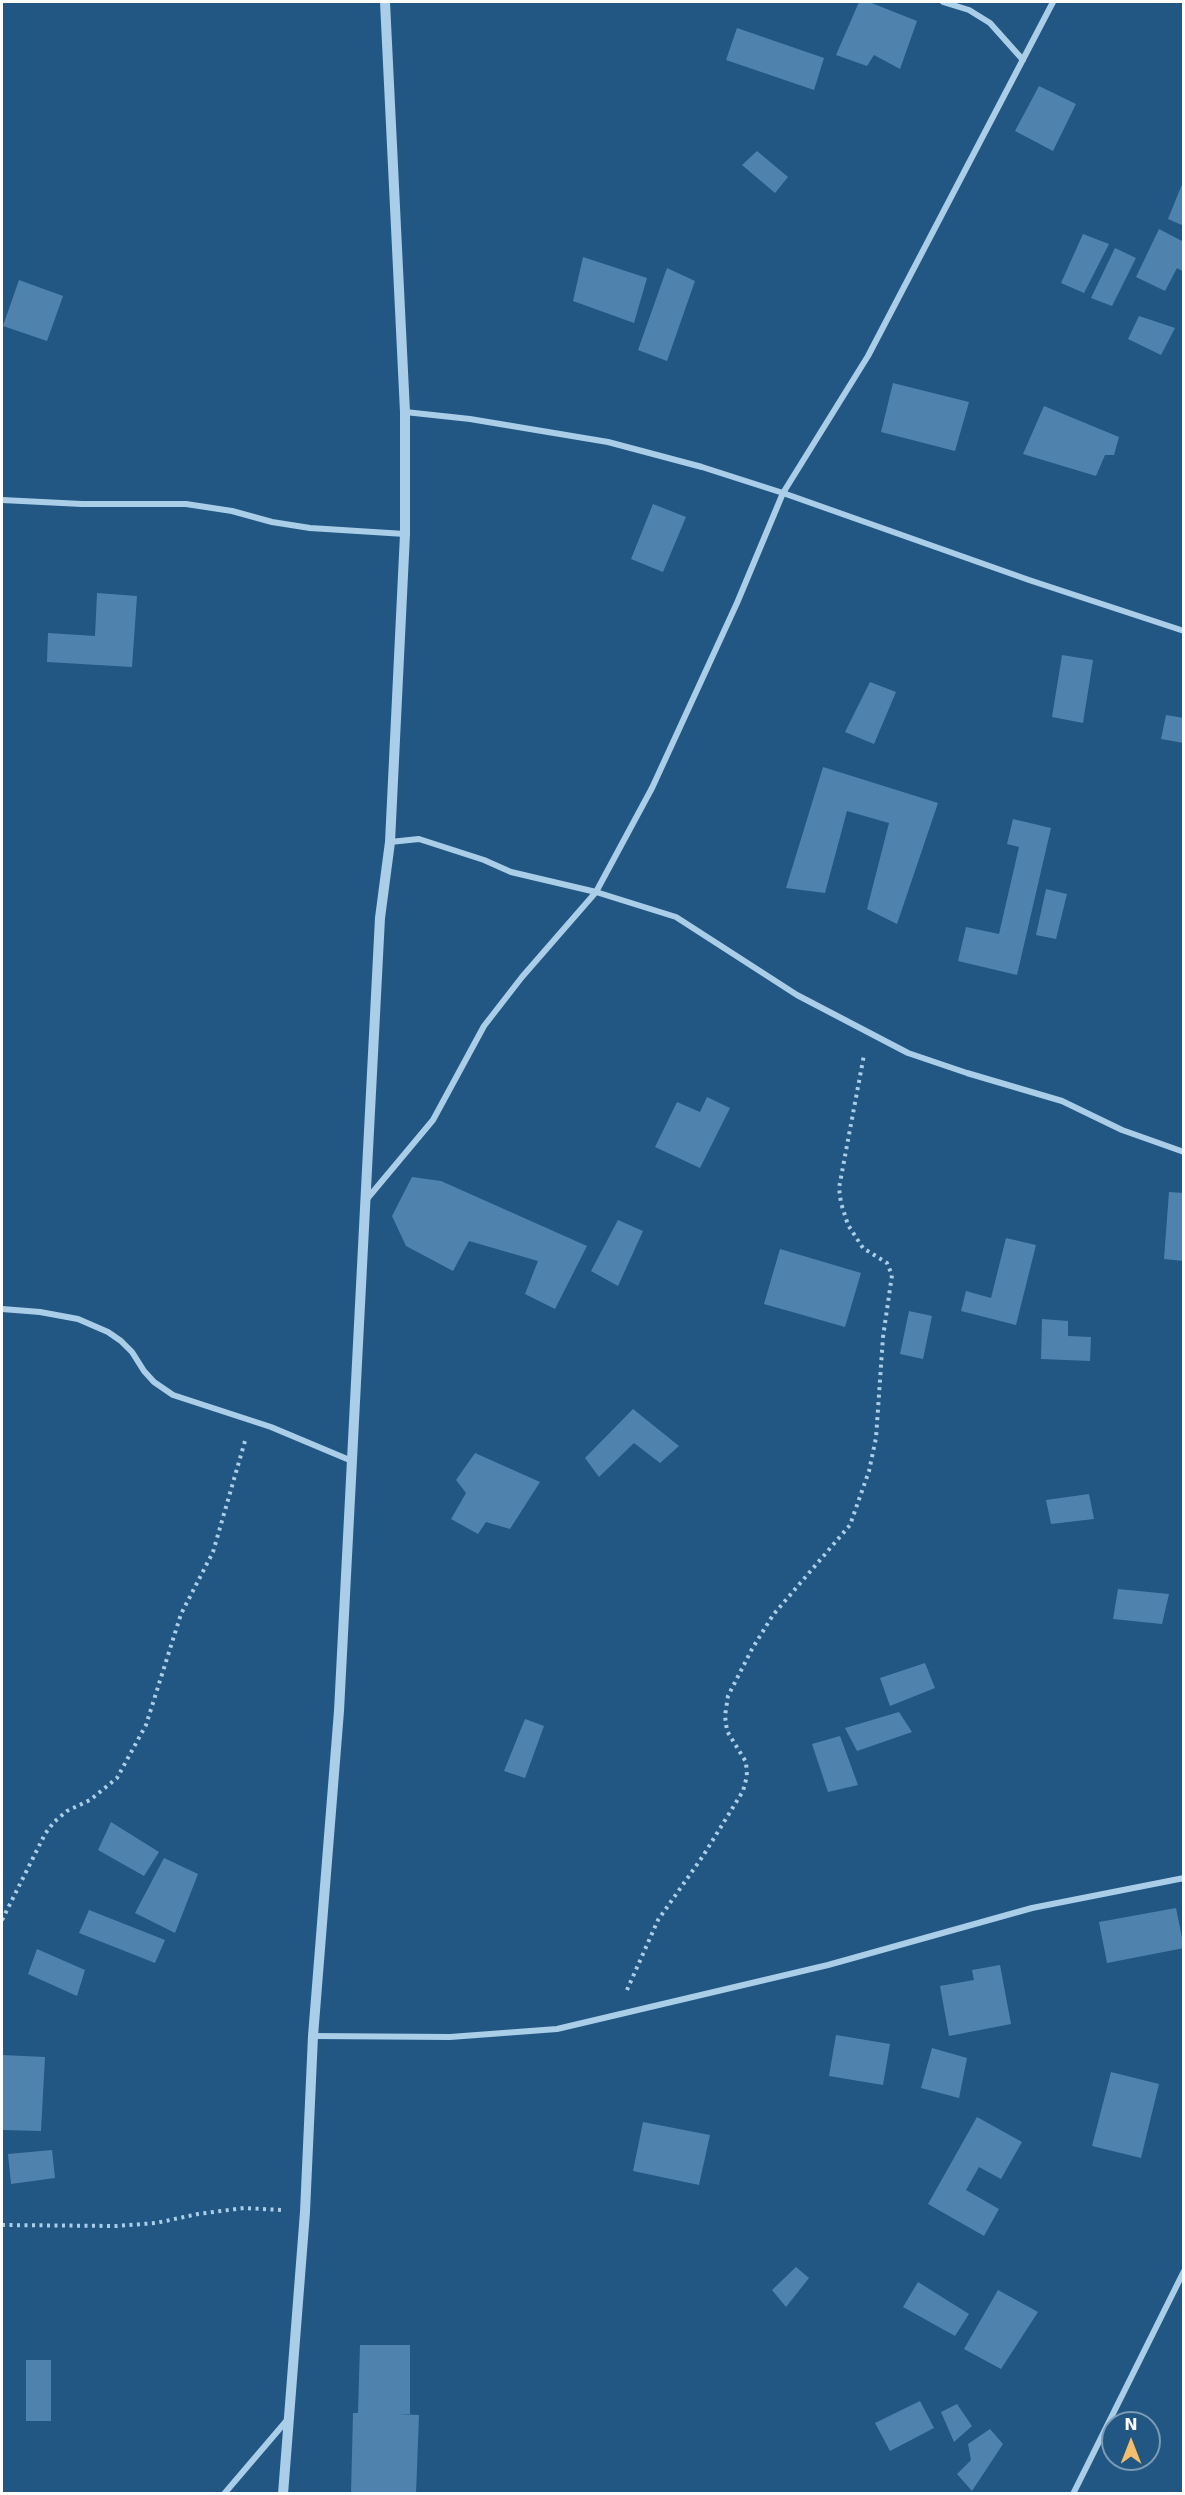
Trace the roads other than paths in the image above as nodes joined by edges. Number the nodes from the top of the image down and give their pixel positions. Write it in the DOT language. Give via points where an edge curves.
graph roads {
  1 [pos="385,2"];
  2 [pos="943,2"];
  3 [pos="1053,2"];
  4 [pos="1023,60"];
  5 [pos="405,412"];
  6 [pos="783,493"];
  7 [pos="2,500"];
  8 [pos="405,534"];
  9 [pos="1184,631"];
  10 [pos="390,843"];
  11 [pos="596,892"];
  12 [pos="1184,1152"];
  13 [pos="367,1200"];
  14 [pos="2,1309"];
  15 [pos="353,1461"];
  16 [pos="1184,1878"];
  17 [pos="312,2036"];
  18 [pos="1184,2271"];
  19 [pos="289,2419"];
  20 [pos="224,2493"];
  21 [pos="283,2493"];
  22 [pos="1073,2493"];
  1 -- 5 [label="street"];
  2 -- 4 [label="street" via="969,10 990,23"];
  3 -- 4 [label="street"];
  4 -- 6 [label="street" via="868,356"];
  5 -- 6 [label="street" via="608,442"];
  5 -- 8 [label="street"];
  6 -- 9 [label="street"];
  6 -- 11 [label="street" via="652,788"];
  7 -- 8 [label="street" via="186,504 310,528"];
  8 -- 10 [label="street"];
  10 -- 11 [label="street" via="419,839 511,872"];
  10 -- 13 [label="street" via="380,918"];
  11 -- 12 [label="street" via="676,917 753,968 908,1053 1062,1101 1122,1130"];
  11 -- 13 [label="street" via="484,1026 433,1120"];
  13 -- 15 [label="street"];
  14 -- 15 [label="street" via="78,1319 108,1332 127,1346 144,1371 165,1391"];
  15 -- 17 [label="street" via="339,1711"];
  16 -- 17 [label="street" via="1032,1908 839,1962 557,2029 461,2037"];
  17 -- 19 [label="street" via="305,2212"];
  18 -- 22 [label="street"];
  19 -- 20 [label="street"];
  19 -- 21 [label="street"];
}
